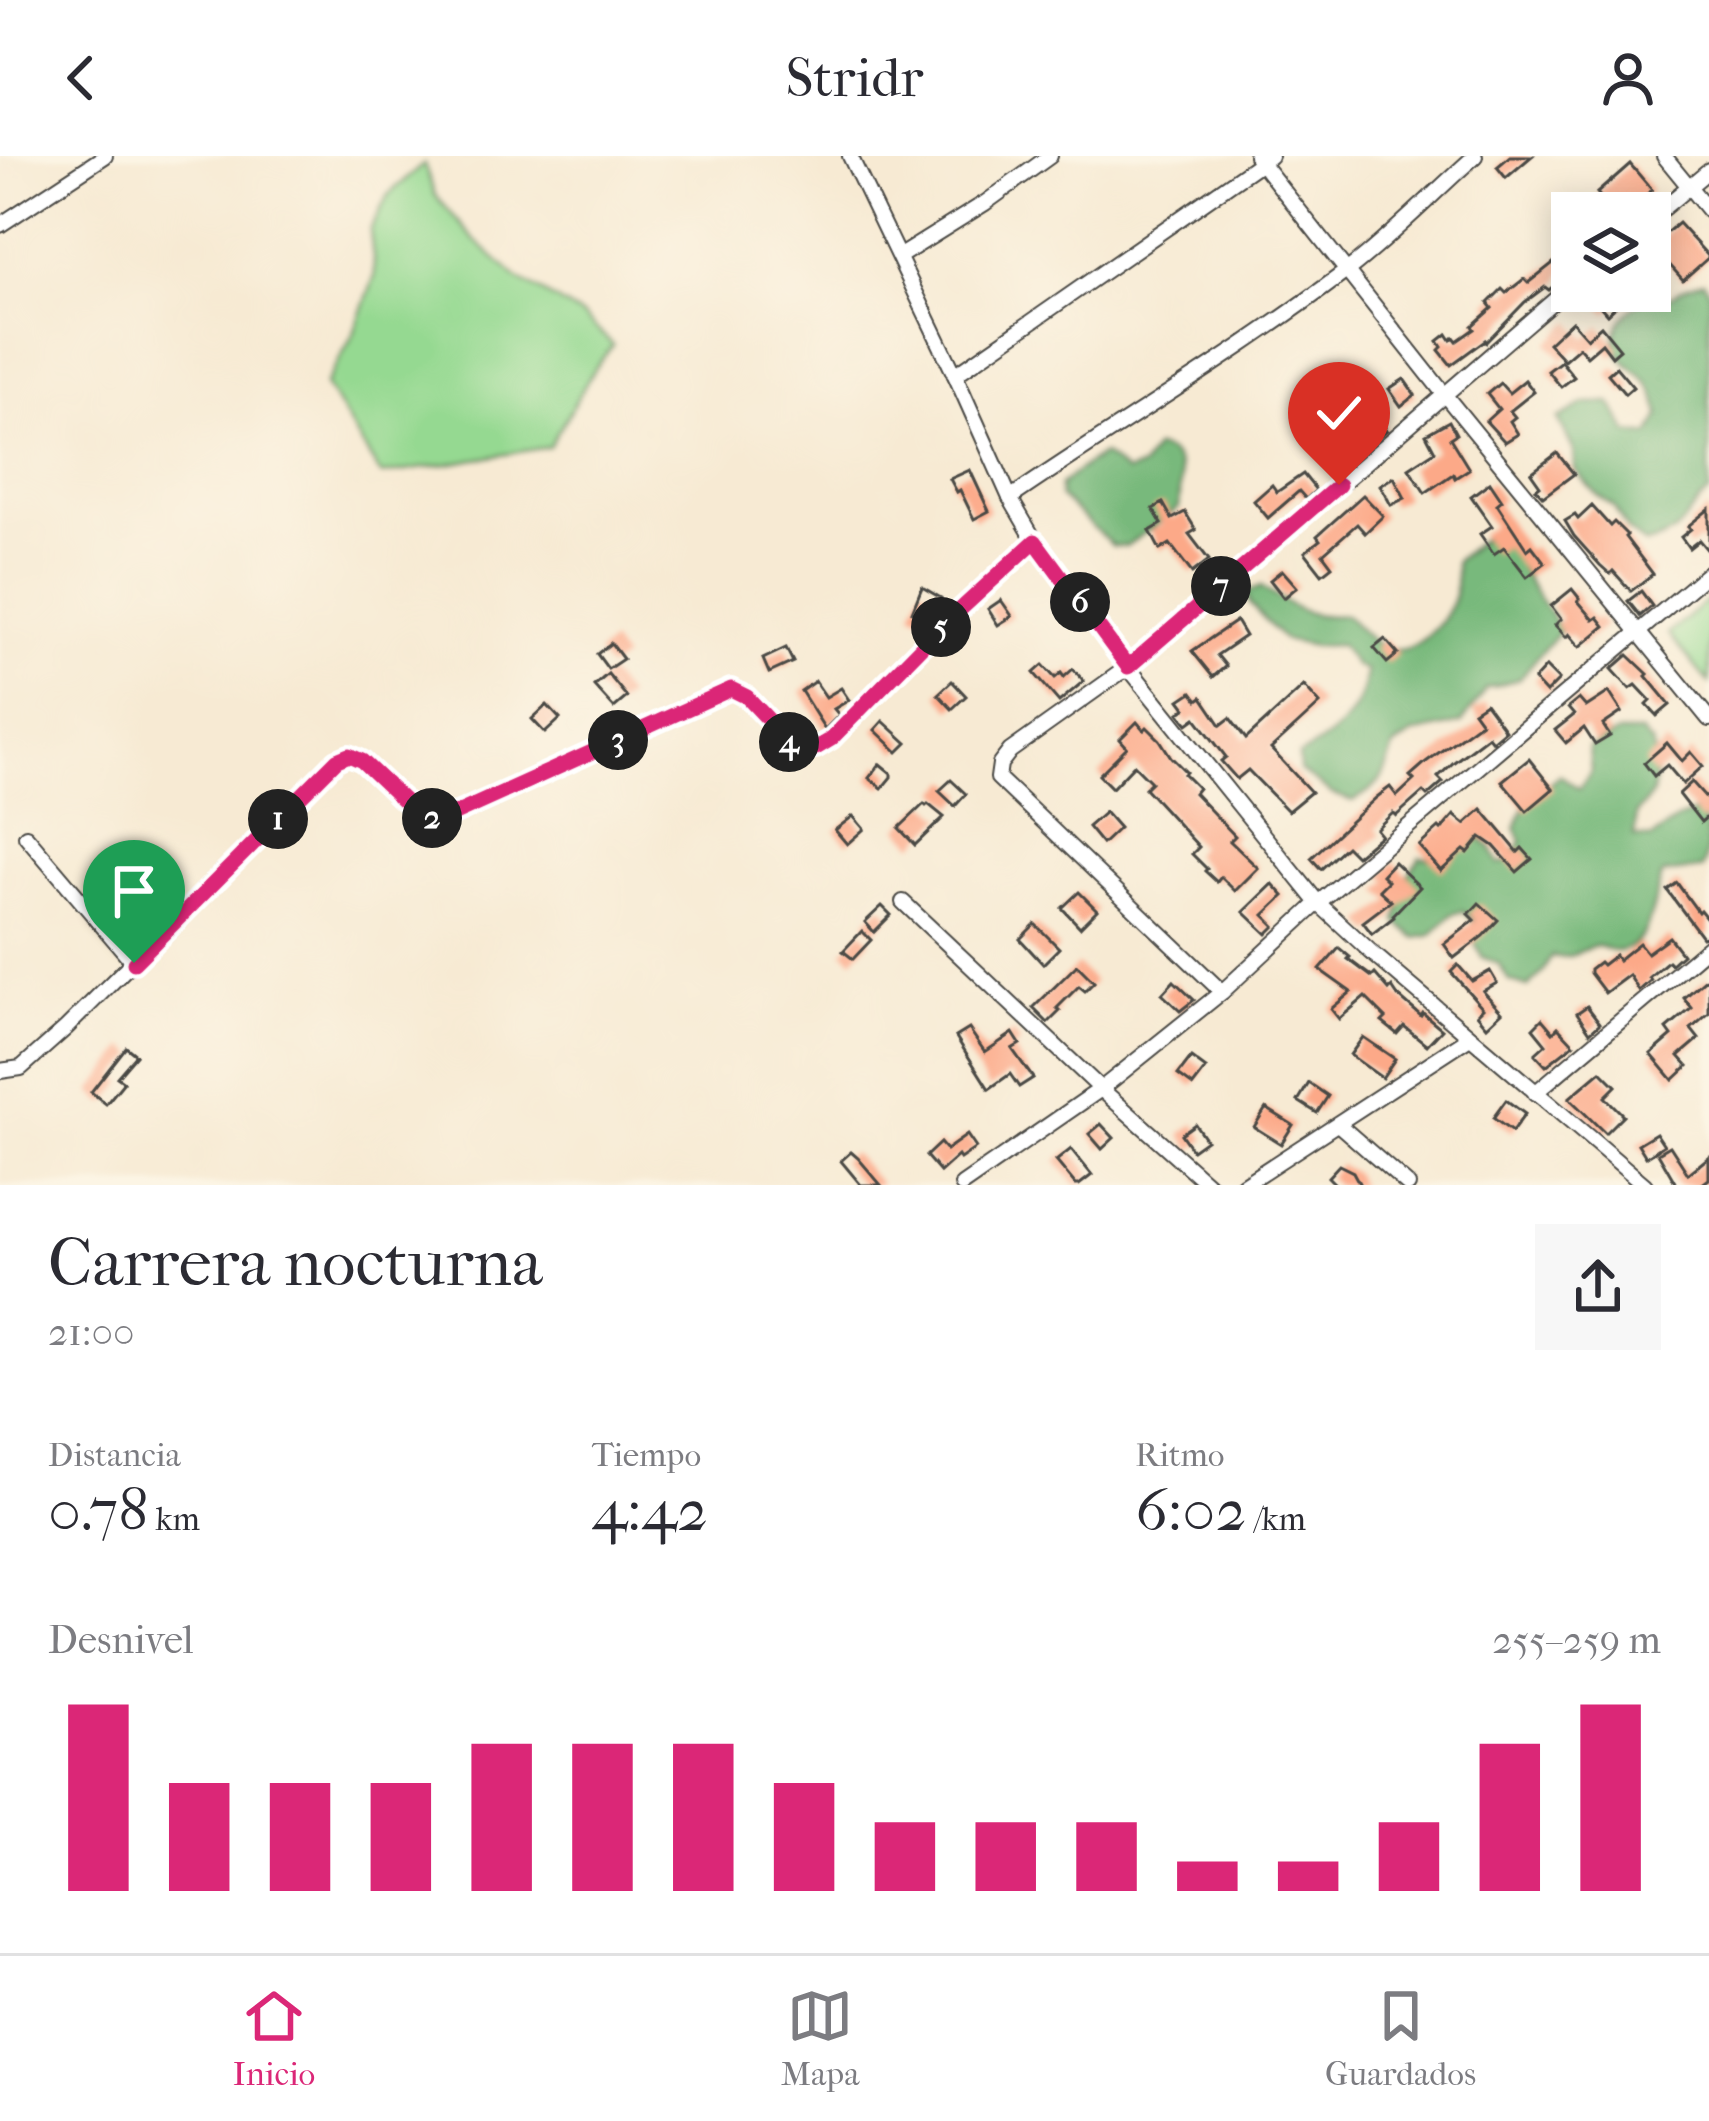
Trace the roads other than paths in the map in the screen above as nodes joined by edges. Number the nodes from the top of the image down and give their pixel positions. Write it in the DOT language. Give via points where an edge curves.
graph roads {
  1 [pos="105,156"];
  2 [pos="850,156"];
  3 [pos="1051,156"];
  4 [pos="1475,156"];
  5 [pos="1664,156"];
  6 [pos="1262,158"];
  7 [pos="1709,170"];
  8 [pos="1689,186"];
  9 [pos="1671,201"];
  10 [pos="1709,211"];
  11 [pos="0,225"];
  12 [pos="900,256"];
  13 [pos="1347,270"];
  14 [pos="1551,303"];
  15 [pos="955,375"];
  16 [pos="1444,394"];
  17 [pos="1010,498"];
  18 [pos="1035,541"];
  19 [pos="1709,572"];
  20 [pos="1637,634"];
  21 [pos="1128,667"];
  22 [pos="1709,719"];
  23 [pos="26,836"];
  24 [pos="903,902"];
  25 [pos="1318,903"];
  26 [pos="1709,946"];
  27 [pos="134,963"];
  28 [pos="1222,992"];
  29 [pos="1470,1037"];
  30 [pos="0,1071"];
  31 [pos="1101,1089"];
  32 [pos="1535,1093"];
  33 [pos="1338,1124"];
  34 [pos="962,1185"];
  35 [pos="1209,1185"];
  36 [pos="1243,1185"];
  37 [pos="1408,1185"];
  38 [pos="1645,1185"];
  1 -- 11 [label="street"];
  2 -- 12 [label="street"];
  3 -- 12 [label="street"];
  4 -- 13 [label="street"];
  5 -- 8 [label="street"];
  6 -- 13 [label="street"];
  6 -- 15 [label="street"];
  7 -- 8 [label="street"];
  8 -- 9 [label="street"];
  8 -- 10 [label="street"];
  12 -- 15 [label="street"];
  13 -- 16 [label="street"];
  13 -- 17 [label="street"];
  14 -- 16 [label="street"];
  15 -- 17 [label="street"];
  16 -- 20 [label="street"];
  16 -- 21 [label="street"];
  17 -- 18 [label="street"];
  18 -- 21 [label="street"];
  18 -- 27 [label="street" via="816,748 795,748 731,689 446,818 422,818 362,761 337,760"];
  19 -- 20 [label="street"];
  20 -- 22 [label="street"];
  20 -- 25 [label="street"];
  21 -- 25 [label="street"];
  21 -- 28 [label="street" via="1010,751 998,778"];
  23 -- 27 [label="street"];
  24 -- 31 [label="street"];
  25 -- 28 [label="street"];
  25 -- 29 [label="street"];
  26 -- 32 [label="street"];
  27 -- 30 [label="street" via="21,1068"];
  28 -- 31 [label="street"];
  29 -- 32 [label="street"];
  29 -- 33 [label="street"];
  31 -- 34 [label="street"];
  31 -- 35 [label="street"];
  32 -- 38 [label="street"];
  33 -- 36 [label="street"];
  33 -- 37 [label="street"];
}
